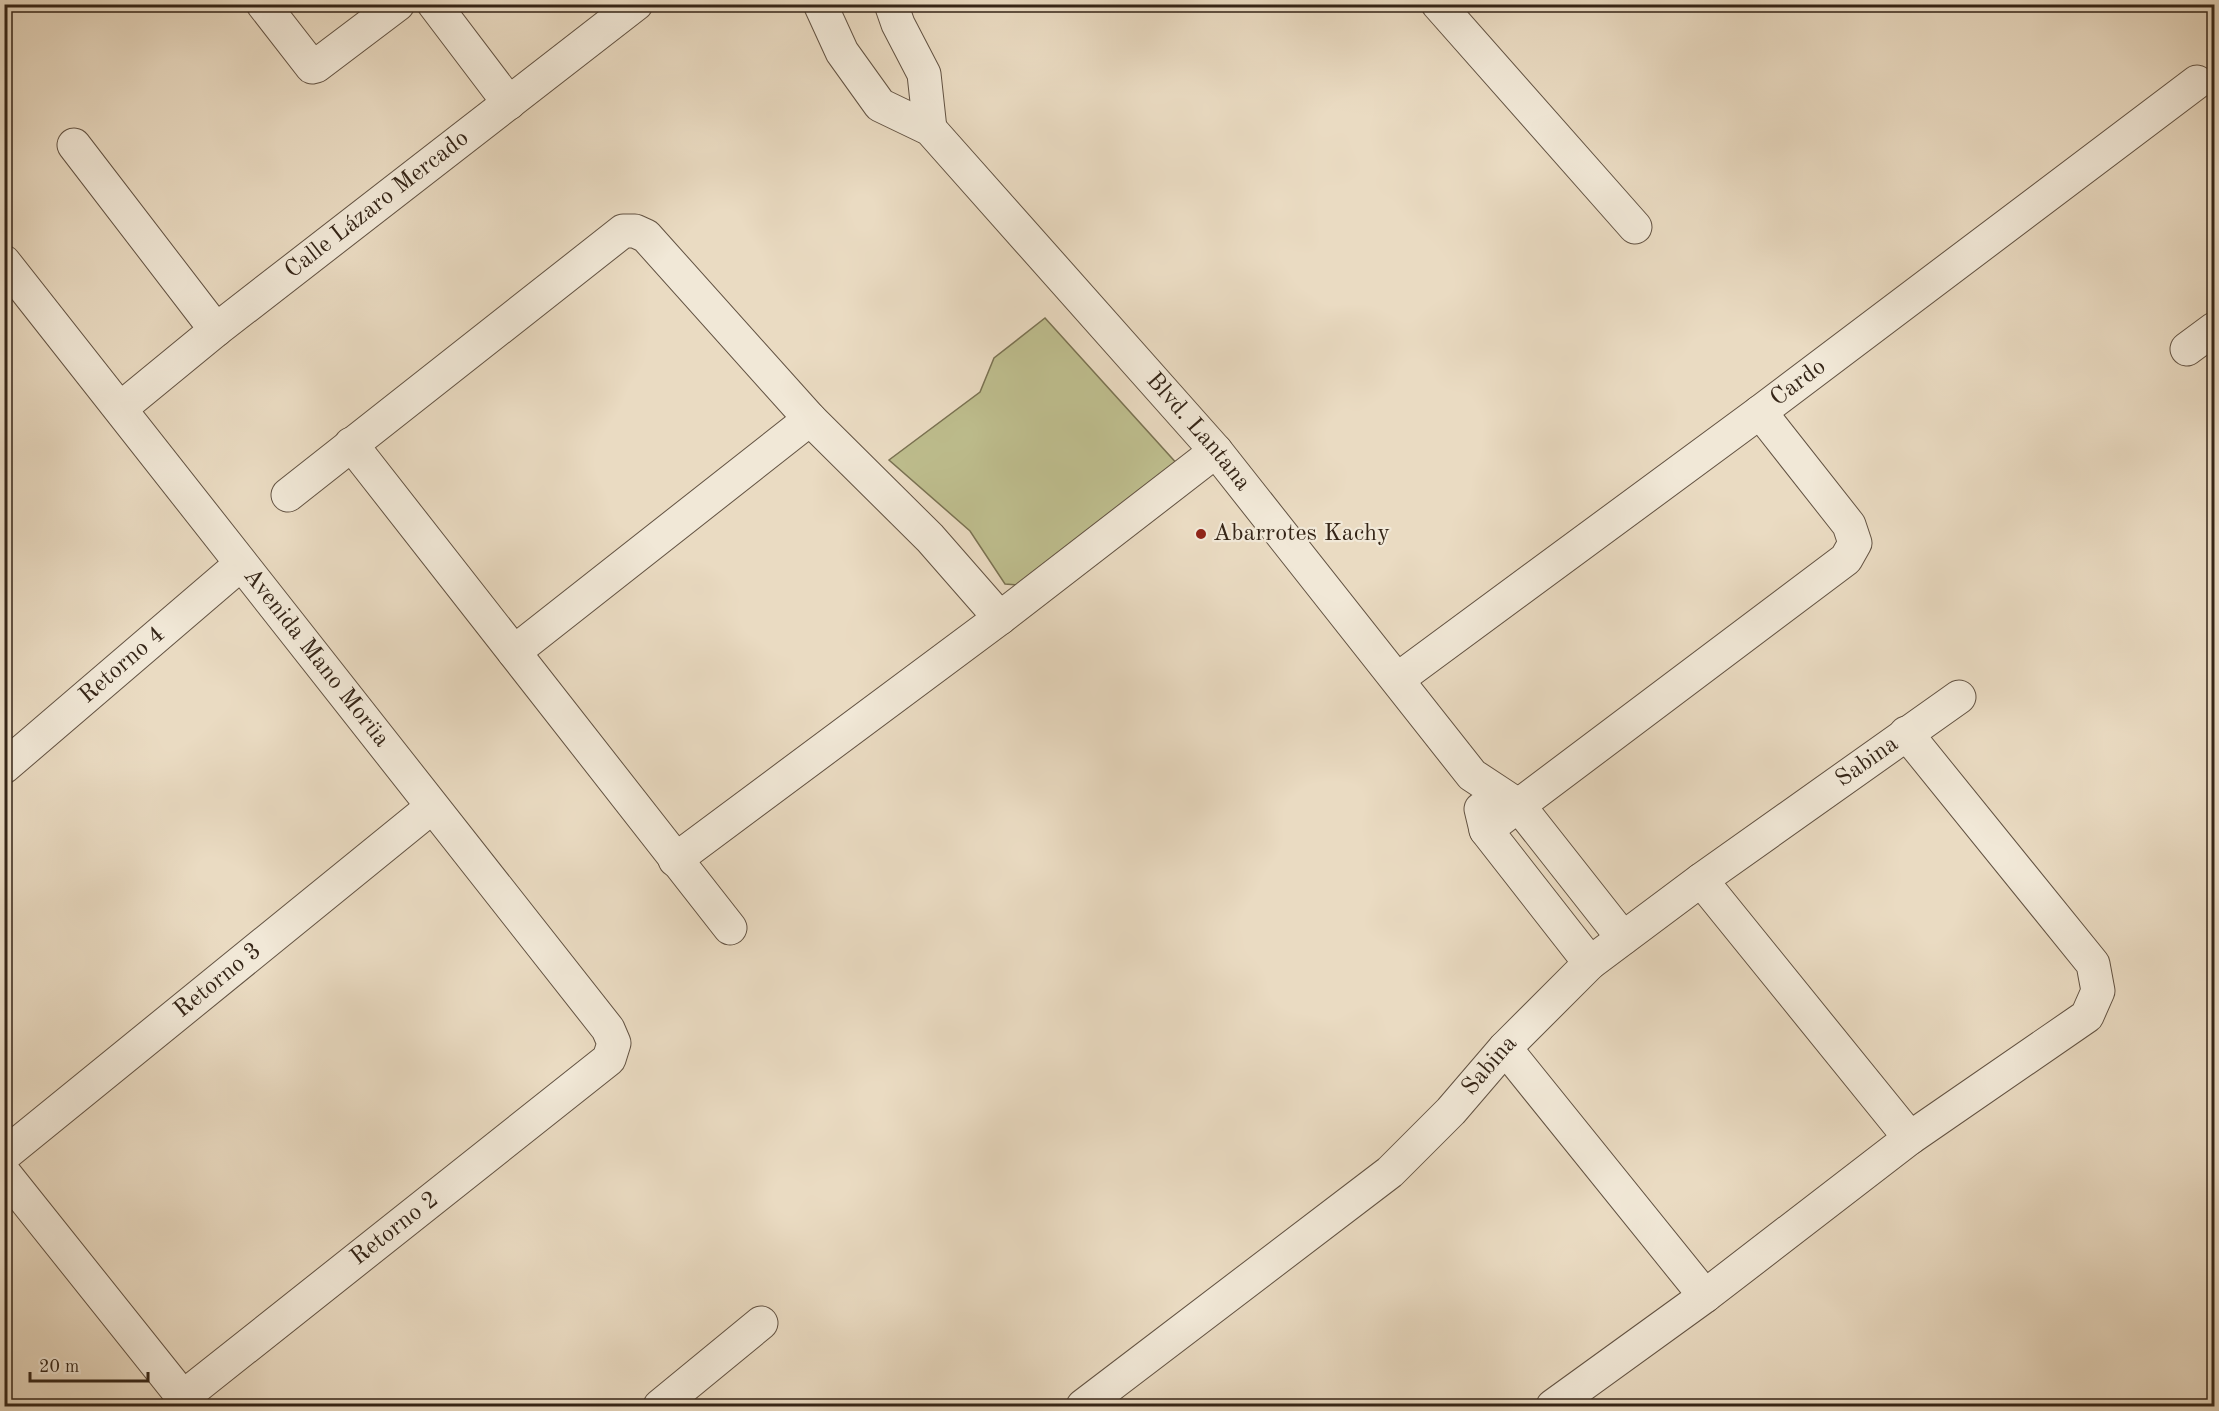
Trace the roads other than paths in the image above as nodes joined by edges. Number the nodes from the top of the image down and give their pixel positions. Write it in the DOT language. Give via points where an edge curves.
graph roads {
  1 [pos="263,4"];
  2 [pos="398,4"];
  3 [pos="434,4"];
  4 [pos="636,4"];
  5 [pos="820,4"];
  6 [pos="891,4"];
  7 [pos="1438,4"];
  8 [pos="2197,82"];
  9 [pos="509,103"];
  10 [pos="930,129"];
  11 [pos="74,145"];
  12 [pos="1635,226"];
  13 [pos="4,262"];
  14 [pos="2214,329"];
  15 [pos="216,330"];
  16 [pos="2187,349"];
  17 [pos="121,408"];
  18 [pos="1760,412"];
  19 [pos="810,419"];
  20 [pos="351,444"];
  21 [pos="1215,451"];
  22 [pos="288,495"];
  23 [pos="241,564"];
  24 [pos="1000,618"];
  25 [pos="514,652"];
  26 [pos="1398,679"];
  27 [pos="1959,697"];
  28 [pos="1906,733"];
  29 [pos="4,767"];
  30 [pos="1472,775"];
  31 [pos="1519,806"];
  32 [pos="432,807"];
  33 [pos="1486,830"];
  34 [pos="675,860"];
  35 [pos="1701,880"];
  36 [pos="729,928"];
  37 [pos="1623,938"];
  38 [pos="1590,963"];
  39 [pos="1505,1048"];
  40 [pos="609,1059"];
  41 [pos="1910,1138"];
  42 [pos="4,1155"];
  43 [pos="4,1173"];
  44 [pos="1705,1296"];
  45 [pos="761,1323"];
  46 [pos="186,1402"];
  47 [pos="660,1407"];
  48 [pos="1083,1407"];
  49 [pos="1553,1407"];
  1 -- 2 [label="street" via="312,67"];
  3 -- 9 [label="street"];
  4 -- 9 [label="street, Calle Lázaro Mercado"];
  5 -- 10 [label="street" via="842,52 880,105"];
  6 -- 10 [label="street" via="924,74"];
  7 -- 12 [label="street"];
  8 -- 18 [label="street, Cardo"];
  9 -- 15 [label="street, Calle Lázaro Mercado"];
  10 -- 21 [label="street, Blvd. Lantana"];
  11 -- 15 [label="street"];
  13 -- 17 [label="street, Avenida Mano Morüa"];
  14 -- 16 [label="street"];
  15 -- 17 [label="street, Calle Lázaro Mercado"];
  17 -- 23 [label="street, Avenida Mano Morüa"];
  18 -- 26 [label="street, Cardo"];
  18 -- 31 [label="street" via="1849,525 1855,543 1846,559"];
  19 -- 20 [label="street" via="646,236 623,231"];
  19 -- 24 [label="street" via="930,538"];
  19 -- 25 [label="street"];
  20 -- 22 [label="street"];
  20 -- 25 [label="street"];
  21 -- 24 [label="street"];
  21 -- 26 [label="street, Blvd. Lantana"];
  23 -- 29 [label="street, Retorno 4"];
  23 -- 32 [label="street, Avenida Mano Morüa"];
  24 -- 34 [label="street"];
  25 -- 34 [label="street"];
  26 -- 30 [label="street, Blvd. Lantana"];
  27 -- 28 [label="street, Sabina"];
  28 -- 35 [label="street, Sabina"];
  28 -- 41 [label="street" via="2093,964 2098,991 2087,1016"];
  30 -- 31 [label="street"];
  30 -- 33 [label="street"];
  31 -- 33 [label="street"];
  31 -- 37 [label="street"];
  32 -- 40 [label="street, Avenida Mano Morüa" via="608,1029 614,1043"];
  32 -- 42 [label="street, Retorno 3"];
  33 -- 38 [label="street"];
  34 -- 36 [label="street"];
  35 -- 37 [label="street, Sabina"];
  35 -- 41 [label="street"];
  37 -- 38 [label="street, Sabina"];
  38 -- 39 [label="street, Sabina"];
  39 -- 44 [label="street"];
  39 -- 48 [label="street, Sabina" via="1451,1111 1390,1172"];
  40 -- 46 [label="street, Retorno 2"];
  41 -- 44 [label="street"];
  43 -- 46 [label="street"];
  44 -- 49 [label="street"];
  45 -- 47 [label="street"];
}
